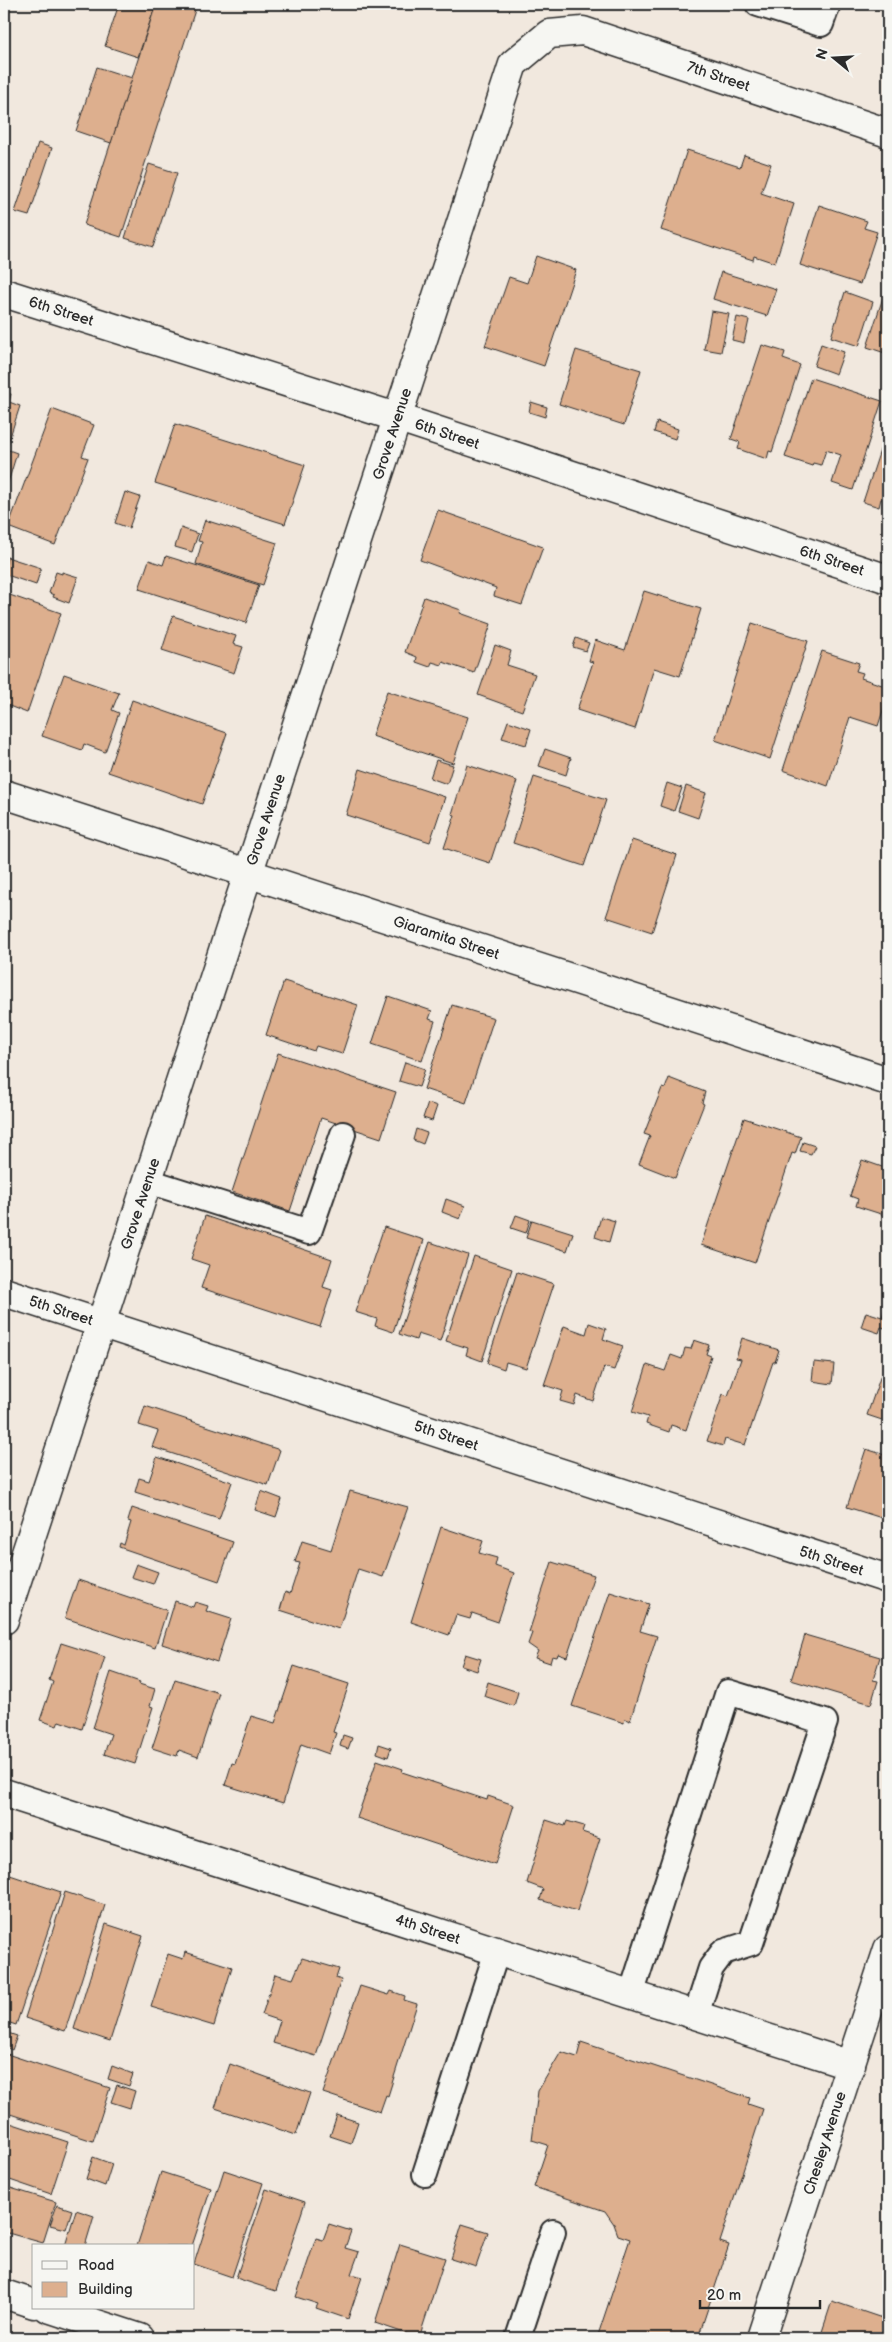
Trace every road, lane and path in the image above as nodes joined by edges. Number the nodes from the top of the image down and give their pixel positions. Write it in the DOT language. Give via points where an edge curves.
graph roads {
  1 [pos="758,4"];
  2 [pos="828,4"];
  3 [pos="549,34"];
  4 [pos="888,133"];
  5 [pos="4,293"];
  6 [pos="396,417"];
  7 [pos="888,579"];
  8 [pos="4,794"];
  9 [pos="248,874"];
  10 [pos="888,1081"];
  11 [pos="343,1134"];
  12 [pos="148,1181"];
  13 [pos="4,1292"];
  14 [pos="102,1324"];
  15 [pos="888,1579"];
  16 [pos="4,1620"];
  17 [pos="4,1793"];
  18 [pos="888,1949"];
  19 [pos="497,1951"];
  20 [pos="631,1995"];
  21 [pos="696,2015"];
  22 [pos="851,2065"];
  23 [pos="425,2174"];
  24 [pos="553,2232"];
  25 [pos="4,2294"];
  26 [pos="32,2303"];
  27 [pos="54,2310"];
  28 [pos="140,2338"];
  29 [pos="518,2338"];
  30 [pos="761,2338"];
  1 -- 2 [label="lane" via="821,24"];
  3 -- 4 [label="street, 7th Street" via="583,31"];
  3 -- 6 [label="street, Grove Avenue" via="513,64"];
  5 -- 6 [label="street, 6th Street"];
  6 -- 7 [label="street, 6th Street"];
  6 -- 9 [label="street, Grove Avenue"];
  8 -- 9 [label="street, Giaramita Street"];
  9 -- 10 [label="street, Giaramita Street"];
  9 -- 12 [label="street, Grove Avenue"];
  11 -- 12 [label="lane" via="309,1232"];
  12 -- 14 [label="street, Grove Avenue"];
  13 -- 14 [label="street, 5th Street"];
  14 -- 15 [label="street, 5th Street"];
  14 -- 16 [label="street, Grove Avenue"];
  17 -- 19 [label="street, 4th Street"];
  18 -- 22 [label="street, Chesley Avenue"];
  19 -- 20 [label="street, 4th Street"];
  19 -- 23 [label="lane"];
  20 -- 21 [label="street, 4th Street"];
  20 -- 21 [label="lane" via="728,1692 825,1722 751,1943 724,1952 711,1968"];
  21 -- 22 [label="street, 4th Street"];
  22 -- 30 [label="street, Chesley Avenue"];
  24 -- 29 [label="lane"];
  25 -- 26 [label="street"];
  27 -- 28 [label="street"];
}
